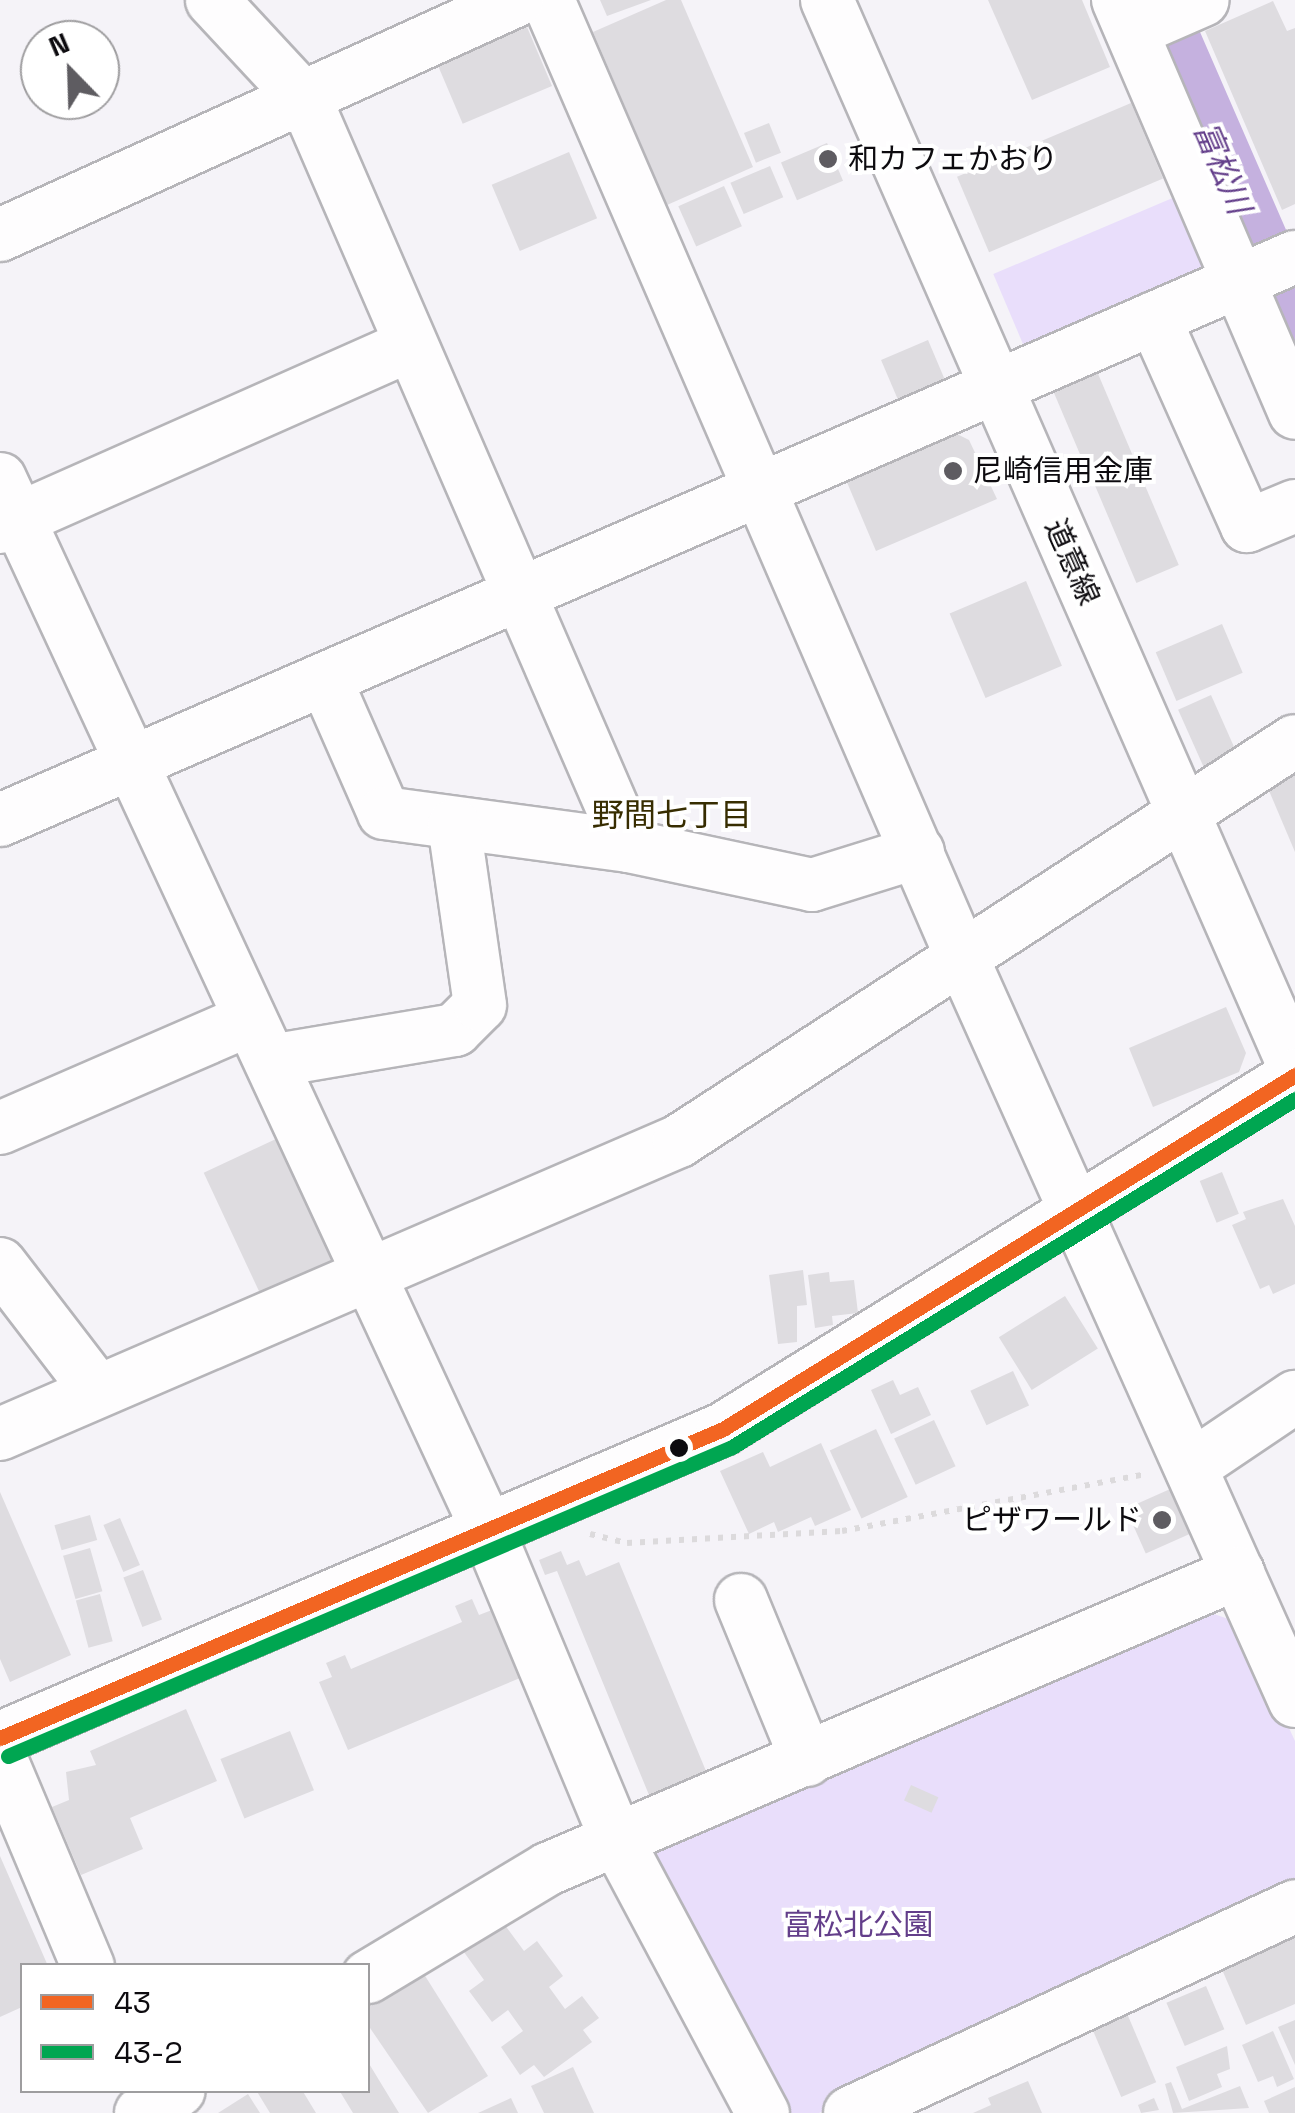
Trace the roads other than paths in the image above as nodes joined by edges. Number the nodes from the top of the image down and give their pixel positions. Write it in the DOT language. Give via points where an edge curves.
graph roads {
  1 [pos="212,0"];
  2 [pos="548,0"];
  3 [pos="827,0"];
  4 [pos="492,5"];
  5 [pos="1155,14"];
  6 [pos="306,100"];
  7 [pos="0,235"];
  8 [pos="1265,269"];
  9 [pos="1154,318"];
  10 [pos="410,345"];
  11 [pos="995,386"];
  12 [pos="1295,413"];
  13 [pos="764,489"];
  14 [pos="1295,506"];
  15 [pos="6,509"];
  16 [pos="520,594"];
  17 [pos="326,681"];
  18 [pos="1295,741"];
  19 [pos="133,764"];
  20 [pos="1183,812"];
  21 [pos="0,820"];
  22 [pos="454,825"];
  23 [pos="629,846"];
  24 [pos="918,852"];
  25 [pos="964,960"];
  26 [pos="260,1040"];
  27 [pos="1295,1071"];
  28 [pos="0,1128"];
  29 [pos="1082,1212"];
  30 [pos="3,1273"];
  31 [pos="372,1277"];
  32 [pos="96,1389"];
  33 [pos="1295,1397"];
  34 [pos="0,1434"];
  35 [pos="1194,1466"];
  36 [pos="489,1533"];
  37 [pos="1238,1573"];
  38 [pos="741,1600"];
  39 [pos="1295,1701"];
  40 [pos="0,1738"];
  41 [pos="0,1757"];
  42 [pos="808,1760"];
  43 [pos="617,1840"];
  44 [pos="1295,1906"];
  45 [pos="87,1963"];
  46 [pos="370,1976"];
  47 [pos="762,2113"];
  48 [pos="850,2113"];
  1 -- 6 [label="street"];
  2 -- 13 [label="street"];
  3 -- 11 [label="street, 道意線"];
  4 -- 6 [label="street"];
  5 -- 8 [label="street"];
  6 -- 7 [label="street"];
  6 -- 10 [label="street"];
  8 -- 9 [label="street"];
  8 -- 12 [label="street"];
  9 -- 11 [label="street"];
  9 -- 14 [label="street" via="1247,526"];
  10 -- 15 [label="street"];
  10 -- 16 [label="street"];
  11 -- 13 [label="street"];
  11 -- 20 [label="street, 道意線"];
  13 -- 16 [label="street"];
  13 -- 24 [label="street"];
  15 -- 19 [label="street"];
  16 -- 17 [label="street"];
  16 -- 23 [label="street"];
  17 -- 19 [label="street"];
  17 -- 22 [label="street" via="384,813"];
  18 -- 20 [label="street"];
  19 -- 21 [label="street"];
  19 -- 26 [label="street"];
  20 -- 25 [label="street"];
  20 -- 27 [label="street, 道意線"];
  22 -- 23 [label="street"];
  22 -- 26 [label="street" via="480,1006 455,1030"];
  23 -- 24 [label="street" via="812,884"];
  24 -- 25 [label="street"];
  25 -- 29 [label="street"];
  25 -- 31 [label="street" via="679,1141"];
  26 -- 28 [label="street"];
  26 -- 31 [label="street"];
  27 -- 29 [label="street"];
  29 -- 35 [label="street"];
  29 -- 36 [label="street" via="748,1416"];
  30 -- 32 [label="street"];
  31 -- 32 [label="street"];
  31 -- 36 [label="street"];
  32 -- 34 [label="street"];
  33 -- 35 [label="street"];
  35 -- 37 [label="street"];
  36 -- 40 [label="street"];
  36 -- 43 [label="street"];
  37 -- 39 [label="street"];
  37 -- 42 [label="street"];
  38 -- 42 [label="street"];
  41 -- 45 [label="street"];
  42 -- 43 [label="street"];
  43 -- 46 [label="street" via="548,1869"];
  43 -- 47 [label="street"];
  44 -- 48 [label="street"];
}
